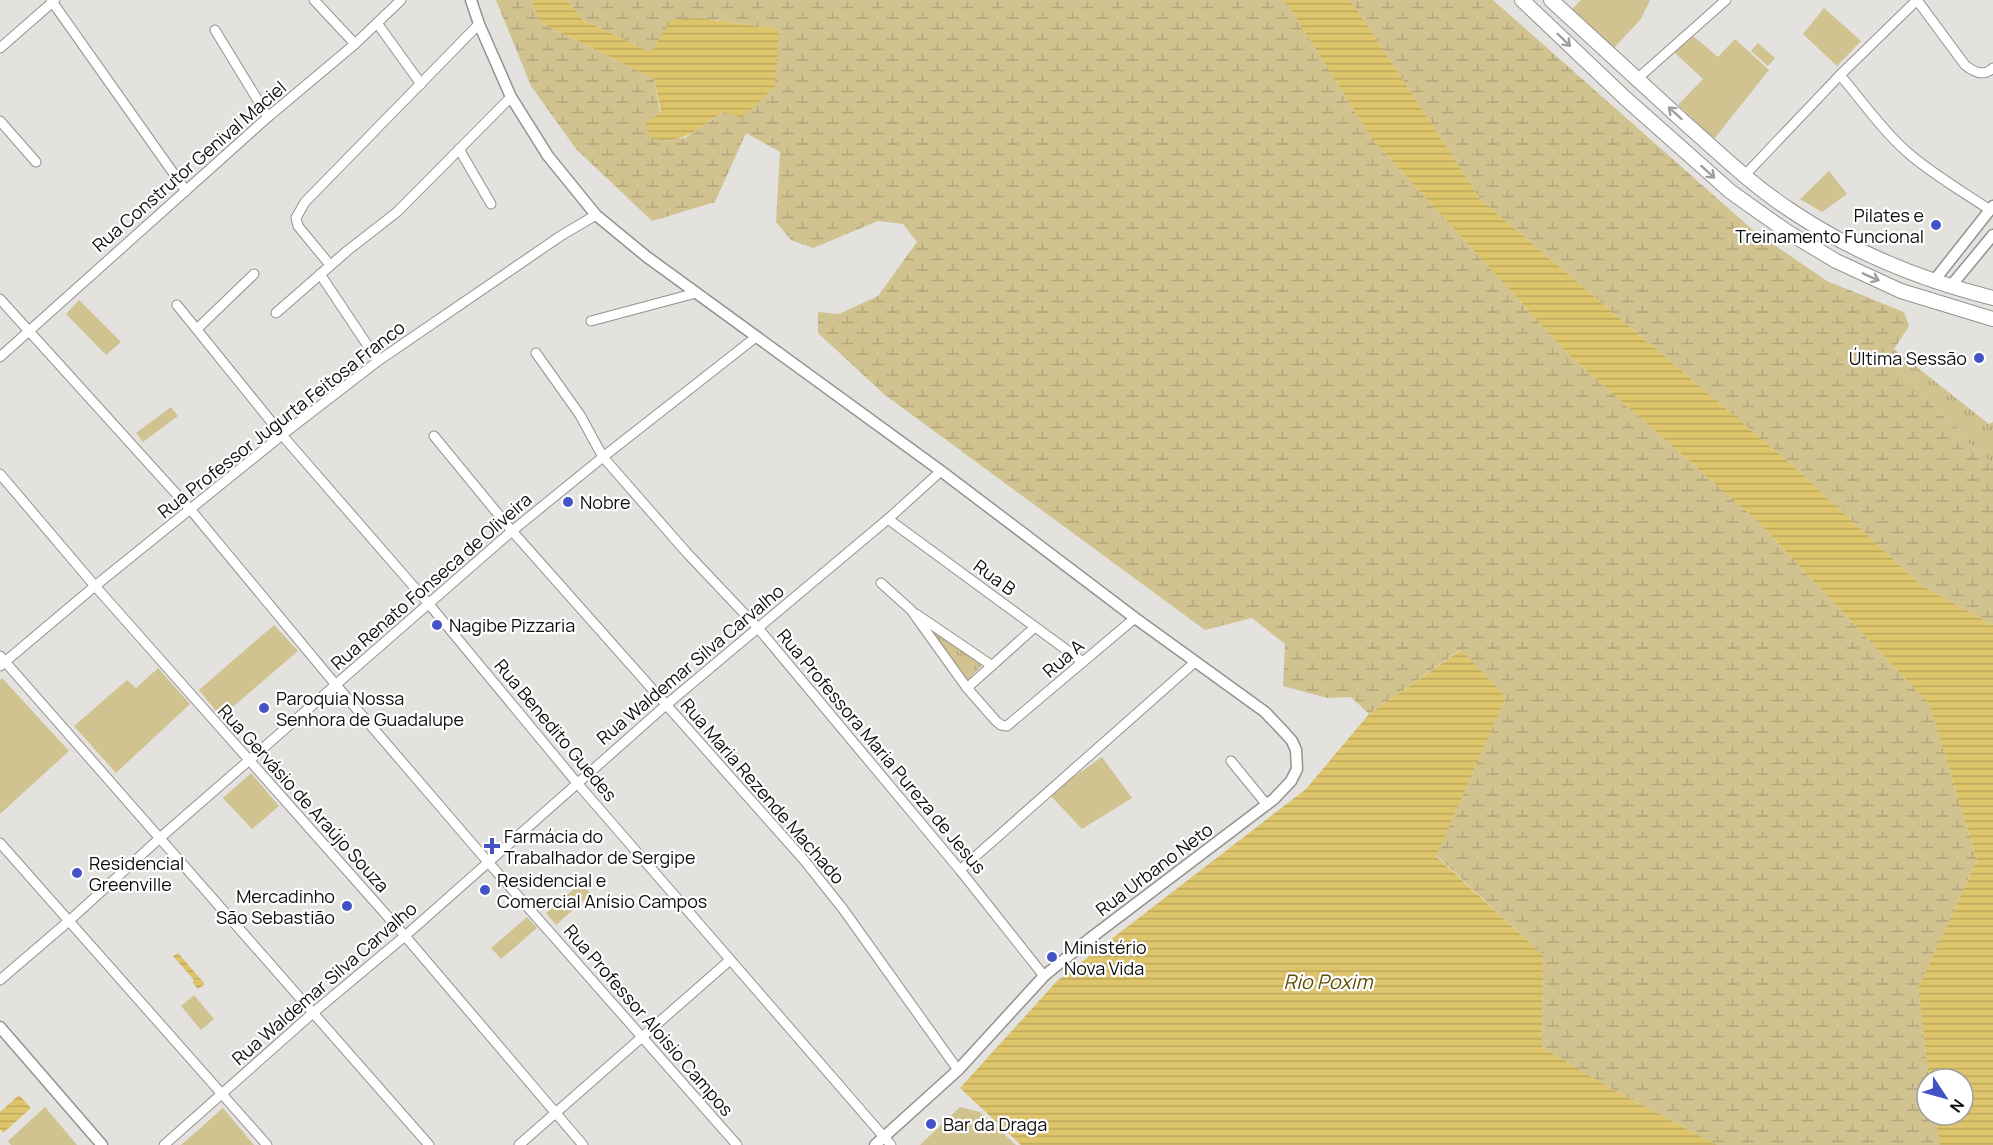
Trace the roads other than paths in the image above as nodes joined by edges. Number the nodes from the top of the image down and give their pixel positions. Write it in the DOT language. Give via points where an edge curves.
graph roads {
  1 [pos="314,0"];
  2 [pos="401,0"];
  3 [pos="471,0"];
  4 [pos="1522,0"];
  5 [pos="1551,0"];
  6 [pos="1726,0"];
  7 [pos="1917,0"];
  8 [pos="53,1"];
  9 [pos="377,23"];
  10 [pos="479,24"];
  11 [pos="216,30"];
  12 [pos="355,44"];
  13 [pos="0,48"];
  14 [pos="1991,70"];
  15 [pos="1840,75"];
  16 [pos="1637,79"];
  17 [pos="421,84"];
  18 [pos="510,97"];
  19 [pos="268,117"];
  20 [pos="0,121"];
  21 [pos="459,149"];
  22 [pos="36,162"];
  23 [pos="1744,176"];
  24 [pos="186,191"];
  25 [pos="491,204"];
  26 [pos="1992,208"];
  27 [pos="596,215"];
  28 [pos="1993,235"];
  29 [pos="1961,247"];
  30 [pos="1976,255"];
  31 [pos="330,265"];
  32 [pos="254,274"];
  33 [pos="320,274"];
  34 [pos="1933,282"];
  35 [pos="1950,287"];
  36 [pos="696,293"];
  37 [pos="1993,298"];
  38 [pos="0,299"];
  39 [pos="177,305"];
  40 [pos="276,313"];
  41 [pos="1993,319"];
  42 [pos="591,321"];
  43 [pos="197,329"];
  44 [pos="28,330"];
  45 [pos="756,337"];
  46 [pos="536,352"];
  47 [pos="0,357"];
  48 [pos="378,361"];
  49 [pos="282,435"];
  50 [pos="434,436"];
  51 [pos="603,457"];
  52 [pos="941,471"];
  53 [pos="0,474"];
  54 [pos="190,509"];
  55 [pos="888,519"];
  56 [pos="512,531"];
  57 [pos="881,583"];
  58 [pos="95,586"];
  59 [pos="428,603"];
  60 [pos="911,610"];
  61 [pos="1135,618"];
  62 [pos="1035,627"];
  63 [pos="758,628"];
  64 [pos="2,661"];
  65 [pos="1083,662"];
  66 [pos="1195,662"];
  67 [pos="991,665"];
  68 [pos="336,685"];
  69 [pos="967,688"];
  70 [pos="666,705"];
  71 [pos="248,761"];
  72 [pos="1231,761"];
  73 [pos="578,783"];
  74 [pos="1266,805"];
  75 [pos="161,837"];
  76 [pos="0,843"];
  77 [pos="488,862"];
  78 [pos="960,870"];
  79 [pos="70,920"];
  80 [pos="405,936"];
  81 [pos="730,960"];
  82 [pos="1044,976"];
  83 [pos="0,980"];
  84 [pos="314,1012"];
  85 [pos="0,1027"];
  86 [pos="644,1037"];
  87 [pos="958,1070"];
  88 [pos="222,1093"];
  89 [pos="555,1113"];
  90 [pos="888,1141"];
  91 [pos="102,1145"];
  92 [pos="164,1145"];
  93 [pos="267,1145"];
  94 [pos="429,1145"];
  95 [pos="519,1145"];
  96 [pos="583,1145"];
  97 [pos="737,1145"];
  98 [pos="875,1145"];
  1 -- 12 [label="street"];
  2 -- 9 [label="street, Rua Construtor Genival Maciel"];
  3 -- 10 [label="street"];
  4 -- 41 [label="main road, one-way" via="1731,192 1786,231 1836,261 1901,291"];
  5 -- 16 [label="main road"];
  6 -- 16 [label="street"];
  7 -- 14 [label="street" via="1965,65 1974,72"];
  7 -- 15 [label="street"];
  8 -- 13 [label="street"];
  8 -- 24 [label="street"];
  9 -- 12 [label="street, Rua Construtor Genival Maciel"];
  9 -- 17 [label="street"];
  10 -- 17 [label="street"];
  10 -- 18 [label="street"];
  11 -- 19 [label="street"];
  12 -- 19 [label="street, Rua Construtor Genival Maciel"];
  15 -- 23 [label="street"];
  15 -- 26 [label="street" via="1908,153"];
  23 -- 16 [label="main road, one-way"];
  17 -- 31 [label="street" via="305,202 296,218 298,226"];
  18 -- 21 [label="street"];
  18 -- 27 [label="street" via="548,156"];
  19 -- 24 [label="street, Rua Construtor Genival Maciel"];
  20 -- 22 [label="street"];
  21 -- 25 [label="street"];
  21 -- 31 [label="street" via="398,212"];
  23 -- 34 [label="main road" via="1837,239"];
  24 -- 44 [label="street, Rua Construtor Genival Maciel"];
  26 -- 29 [label="street"];
  27 -- 36 [label="street"];
  27 -- 48 [label="street, Rua Professor Jugurta Feitosa Franco"];
  28 -- 30 [label="street"];
  29 -- 30 [label="street"];
  29 -- 34 [label="street"];
  30 -- 35 [label="street"];
  31 -- 33 [label="street"];
  32 -- 43 [label="street"];
  33 -- 40 [label="street"];
  33 -- 48 [label="street"];
  34 -- 35 [label="main road"];
  35 -- 37 [label="main road"];
  36 -- 42 [label="street"];
  36 -- 45 [label="street"];
  38 -- 44 [label="street, Rua Professor Aloisio Campos"];
  39 -- 43 [label="street, Rua Benedito Guedes"];
  43 -- 49 [label="street, Rua Benedito Guedes"];
  44 -- 47 [label="street, Rua Construtor Genival Maciel"];
  44 -- 54 [label="street, Rua Professor Aloisio Campos"];
  45 -- 51 [label="street, Rua Renato Fonseca de Oliveira"];
  45 -- 52 [label="street"];
  46 -- 51 [label="street, Rua Professora Maria Pureza de Jesus" via="580,415"];
  48 -- 49 [label="street, Rua Professor Jugurta Feitosa Franco"];
  49 -- 54 [label="street, Rua Professor Jugurta Feitosa Franco"];
  49 -- 59 [label="street, Rua Benedito Guedes"];
  50 -- 56 [label="street, Rua Maria Rezende Machado"];
  51 -- 56 [label="street, Rua Renato Fonseca de Oliveira"];
  51 -- 63 [label="street, Rua Professora Maria Pureza de Jesus"];
  52 -- 55 [label="street, Rua Waldemar Silva Carvalho"];
  52 -- 61 [label="street"];
  53 -- 58 [label="street, Rua Gervásio de Araújo Souza"];
  54 -- 58 [label="street, Rua Professor Jugurta Feitosa Franco"];
  54 -- 68 [label="street, Rua Professor Aloisio Campos"];
  55 -- 62 [label="street, Rua B"];
  55 -- 63 [label="street, Rua Waldemar Silva Carvalho"];
  56 -- 59 [label="street, Rua Renato Fonseca de Oliveira"];
  56 -- 70 [label="street, Rua Maria Rezende Machado"];
  57 -- 60 [label="street"];
  58 -- 64 [label="street, Rua Professor Jugurta Feitosa Franco"];
  58 -- 71 [label="street, Rua Gervásio de Araújo Souza"];
  59 -- 68 [label="street, Rua Renato Fonseca de Oliveira"];
  59 -- 73 [label="street, Rua Benedito Guedes"];
  60 -- 67 [label="street"];
  60 -- 69 [label="street"];
  61 -- 65 [label="street, Rua A"];
  61 -- 66 [label="street"];
  62 -- 65 [label="street, Rua B"];
  62 -- 67 [label="street"];
  63 -- 70 [label="street, Rua Waldemar Silva Carvalho"];
  63 -- 78 [label="street, Rua Professora Maria Pureza de Jesus"];
  64 -- 75 [label="street"];
  65 -- 69 [label="street, Rua A" via="1007,726 1001,725"];
  66 -- 74 [label="street, Rua Urbano Neto" via="1264,712 1292,741 1296,769 1291,781"];
  66 -- 78 [label="street"];
  67 -- 69 [label="street"];
  68 -- 71 [label="street, Rua Renato Fonseca de Oliveira"];
  68 -- 77 [label="street, Rua Professor Aloisio Campos"];
  70 -- 73 [label="street, Rua Waldemar Silva Carvalho"];
  70 -- 87 [label="street, Rua Maria Rezende Machado" via="804,860"];
  71 -- 75 [label="street, Rua Renato Fonseca de Oliveira"];
  71 -- 80 [label="street, Rua Gervásio de Araújo Souza"];
  72 -- 74 [label="street"];
  73 -- 77 [label="street, Rua Waldemar Silva Carvalho"];
  73 -- 81 [label="street, Rua Benedito Guedes"];
  74 -- 82 [label="street, Rua Urbano Neto"];
  75 -- 79 [label="street, Rua Renato Fonseca de Oliveira"];
  75 -- 84 [label="street"];
  76 -- 79 [label="street"];
  77 -- 80 [label="street, Rua Waldemar Silva Carvalho"];
  77 -- 86 [label="street, Rua Professor Aloisio Campos"];
  78 -- 82 [label="street, Rua Professora Maria Pureza de Jesus"];
  79 -- 83 [label="street, Rua Renato Fonseca de Oliveira"];
  79 -- 88 [label="street"];
  80 -- 84 [label="street, Rua Waldemar Silva Carvalho"];
  80 -- 89 [label="street, Rua Gervásio de Araújo Souza"];
  81 -- 86 [label="street"];
  81 -- 90 [label="street, Rua Benedito Guedes"];
  82 -- 87 [label="street, Rua Urbano Neto"];
  84 -- 88 [label="street, Rua Waldemar Silva Carvalho"];
  84 -- 94 [label="street"];
  85 -- 91 [label="street"];
  86 -- 89 [label="street"];
  86 -- 97 [label="street, Rua Professor Aloisio Campos"];
  87 -- 90 [label="street, Rua Urbano Neto"];
  88 -- 92 [label="street, Rua Waldemar Silva Carvalho"];
  88 -- 93 [label="street"];
  89 -- 95 [label="street"];
  89 -- 96 [label="street, Rua Gervásio de Araújo Souza"];
  90 -- 98 [label="street, Rua Urbano Neto"];
}
